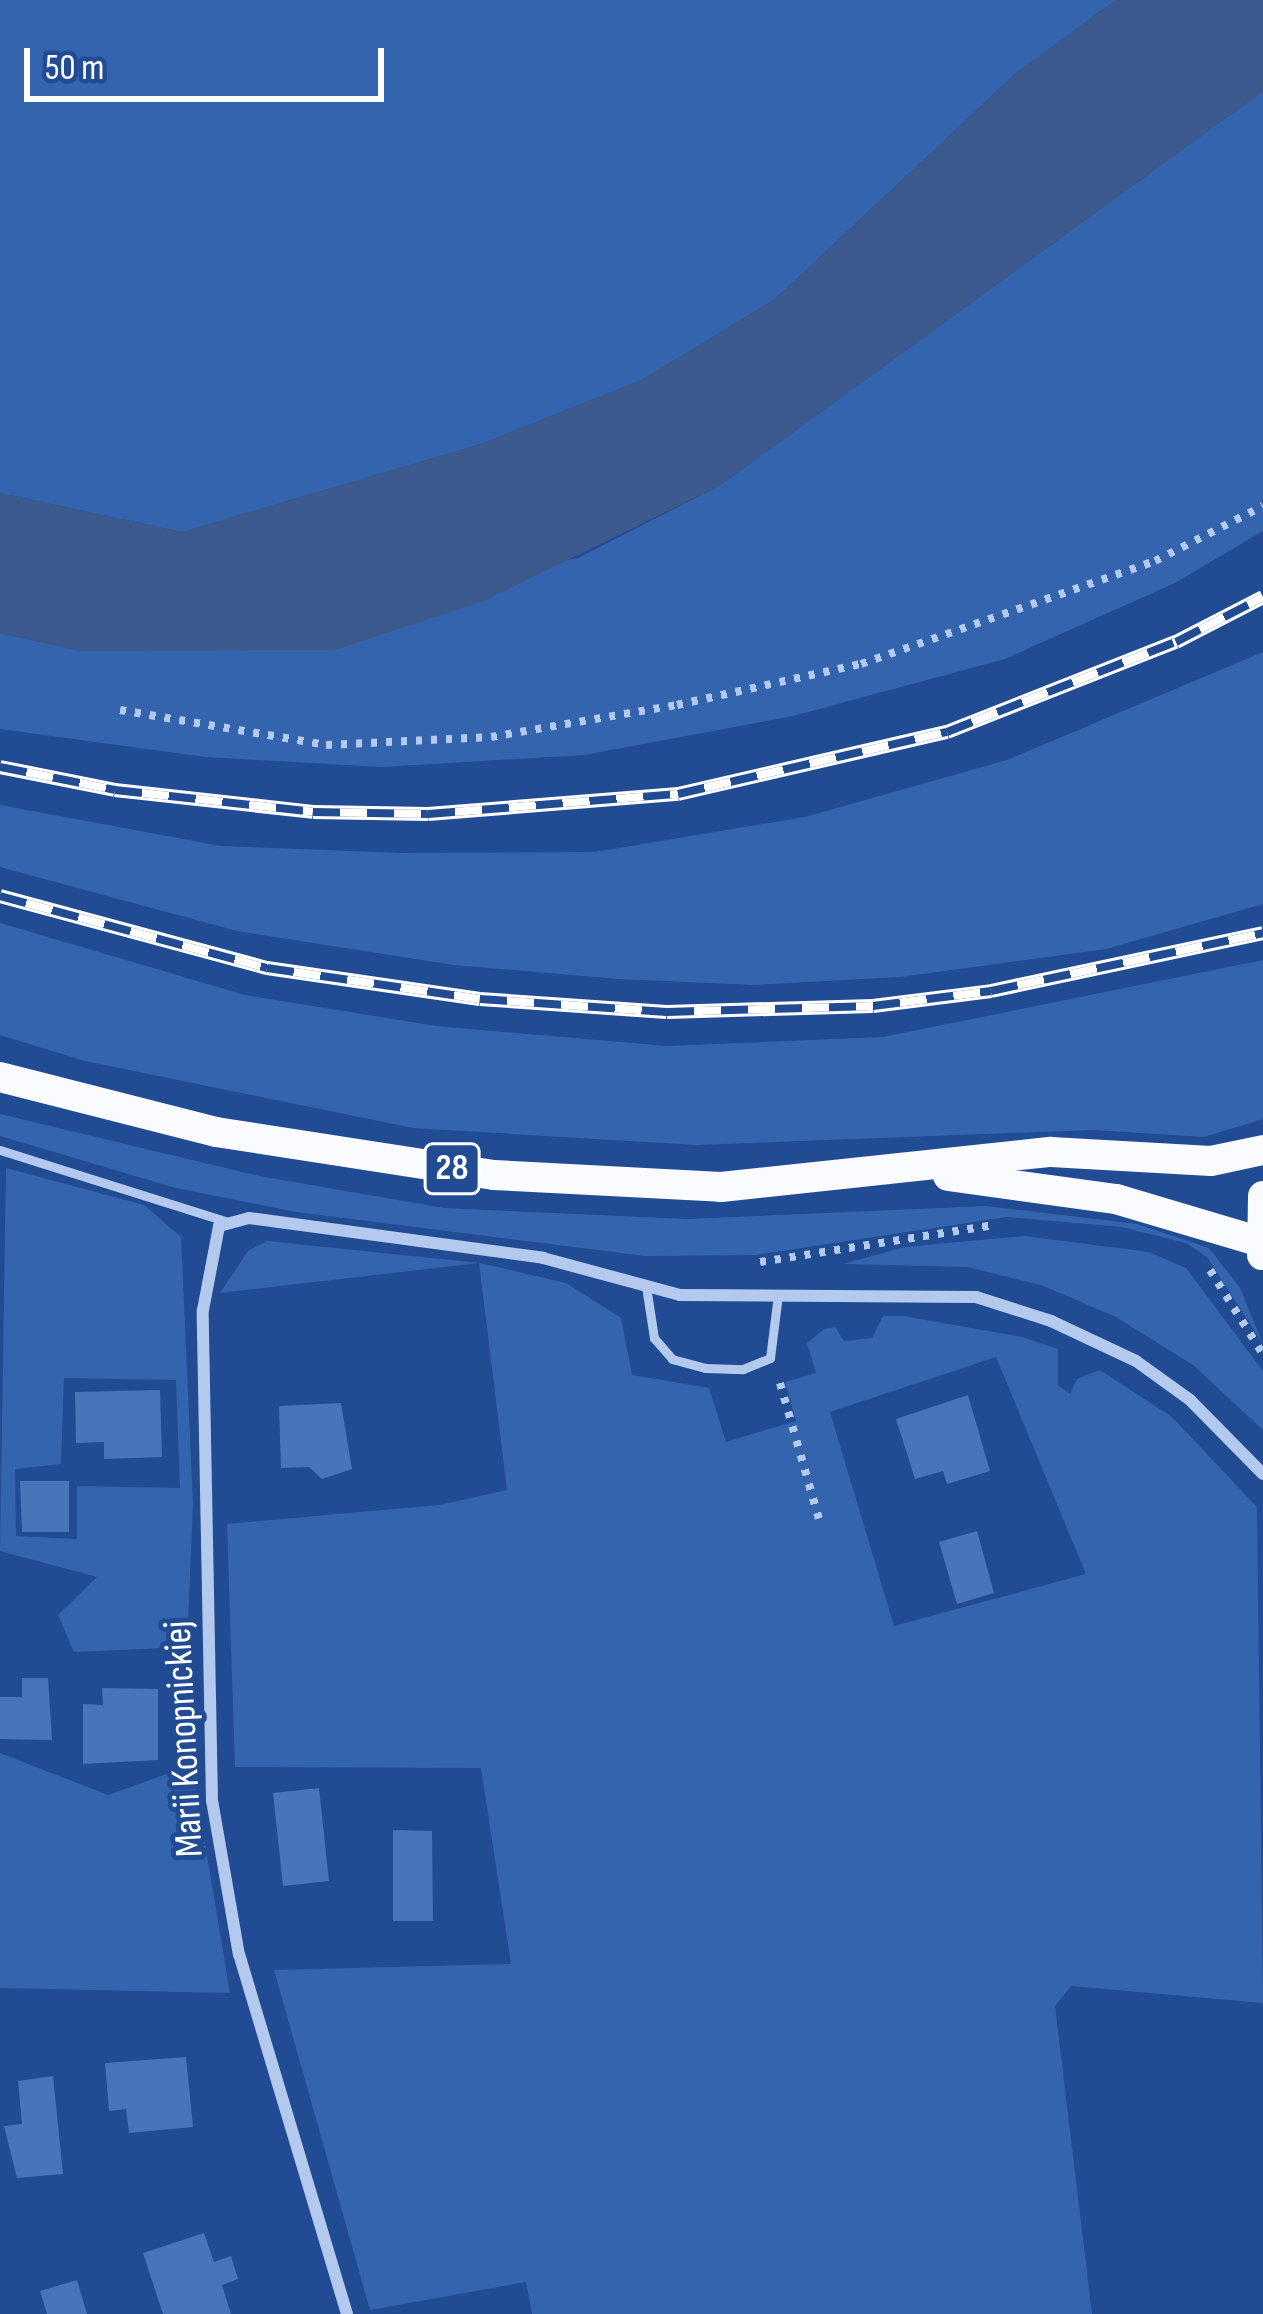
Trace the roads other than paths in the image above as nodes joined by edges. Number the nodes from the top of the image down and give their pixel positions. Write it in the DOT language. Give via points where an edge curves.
graph roads {
  1 [pos="0,1076"];
  2 [pos="0,1150"];
  3 [pos="1263,1150"];
  4 [pos="912,1172"];
  5 [pos="1262,1203"];
  6 [pos="225,1221"];
  7 [pos="1261,1250"];
  8 [pos="646,1286"];
  9 [pos="778,1295"];
  10 [pos="1263,1474"];
  11 [pos="347,2314"];
  1 -- 4 [label="main road, 28" via="216,1132 494,1175 721,1187"];
  2 -- 6 [label="lane"];
  3 -- 4 [label="main road, 28" via="1211,1161 1052,1152"];
  4 -- 7 [label="main road, 28" via="1116,1199"];
  5 -- 7 [label="main road, 28"];
  6 -- 8 [label="street" via="249,1217 543,1258"];
  6 -- 11 [label="street, Marii Konopnickiej" via="213,1237 203,1310 212,1801 238,1955"];
  8 -- 9 [label="street" via="698,1297"];
  8 -- 9 [label="lane" via="645,1317 661,1348 706,1368 743,1369 770,1358"];
  9 -- 10 [label="street" via="959,1295 1052,1321 1136,1361 1190,1400"];
}
